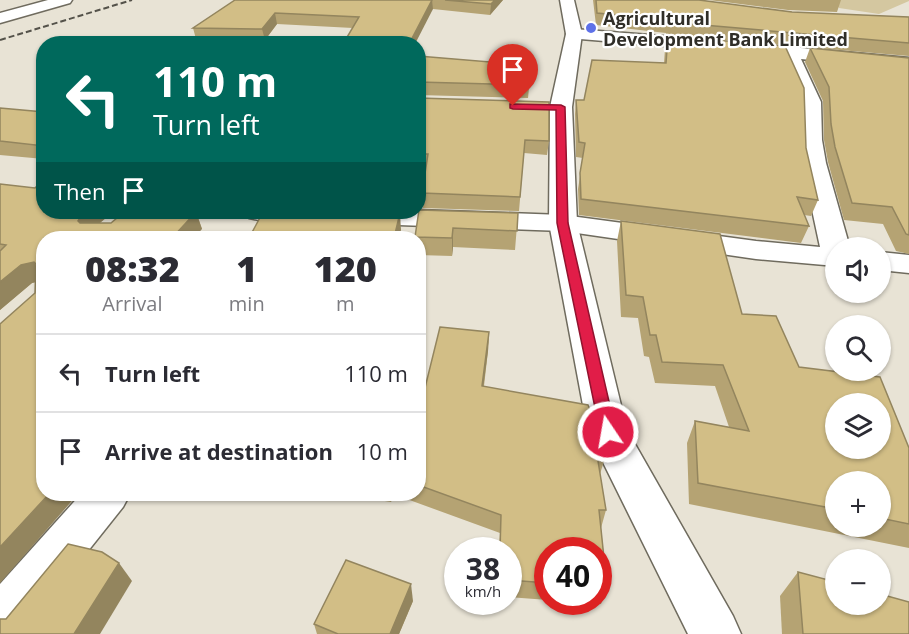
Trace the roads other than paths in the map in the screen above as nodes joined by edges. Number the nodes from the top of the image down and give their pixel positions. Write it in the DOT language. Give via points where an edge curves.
graph roads {
  1 [pos="65,0"];
  2 [pos="567,0"];
  3 [pos="0,18"];
  4 [pos="574,34"];
  5 [pos="733,47"];
  6 [pos="767,50"];
  7 [pos="790,52"];
  8 [pos="909,64"];
  9 [pos="426,218"];
  10 [pos="563,223"];
  11 [pos="832,237"];
  12 [pos="825,256"];
  13 [pos="891,262"];
  14 [pos="909,264"];
  15 [pos="102,501"];
  16 [pos="0,622"];
  17 [pos="715,634"];
  1 -- 3 [label="street"];
  2 -- 4 [label="street"];
  4 -- 5 [label="street"];
  4 -- 10 [label="street" via="549,107"];
  6 -- 7 [label="street"];
  7 -- 8 [label="street"];
  7 -- 11 [label="street" via="811,102 814,163"];
  9 -- 10 [label="street"];
  10 -- 12 [label="street"];
  10 -- 17 [label="street" via="608,432"];
  13 -- 14 [label="street"];
  15 -- 16 [label="street"];
}
